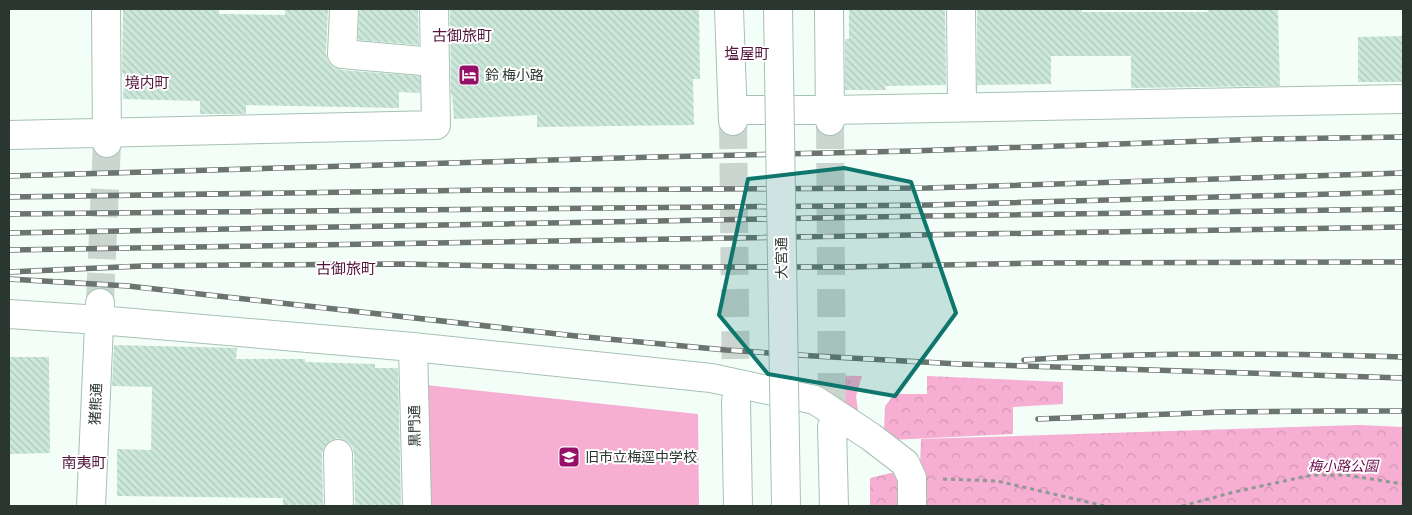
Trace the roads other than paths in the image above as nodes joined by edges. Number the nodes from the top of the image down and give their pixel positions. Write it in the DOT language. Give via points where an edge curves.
graph roads {
  1 [pos="106,9"];
  2 [pos="344,9"];
  3 [pos="434,9"];
  4 [pos="729,9"];
  5 [pos="778,9"];
  6 [pos="829,9"];
  7 [pos="961,9"];
  8 [pos="434,62"];
  9 [pos="1403,99"];
  10 [pos="962,107"];
  11 [pos="830,115"];
  12 [pos="9,135"];
  13 [pos="107,138"];
  14 [pos="100,311"];
  15 [pos="9,314"];
  16 [pos="413,347"];
  17 [pos="736,401"];
  18 [pos="832,427"];
  19 [pos="338,454"];
  20 [pos="91,506"];
  21 [pos="339,506"];
  22 [pos="417,506"];
  23 [pos="738,506"];
  24 [pos="786,506"];
  25 [pos="834,506"];
  26 [pos="912,506"];
  1 -- 13 [label="street"];
  2 -- 8 [label="street" via="342,54"];
  3 -- 8 [label="street"];
  4 -- 11 [label="street" via="734,116"];
  5 -- 24 [label="street, 大宮通, bridge"];
  6 -- 11 [label="street"];
  7 -- 10 [label="street"];
  8 -- 13 [label="street" via="436,125"];
  9 -- 10 [label="street"];
  10 -- 11 [label="street"];
  12 -- 13 [label="street"];
  14 -- 15 [label="street"];
  14 -- 16 [label="street"];
  14 -- 20 [label="street, 猪熊通"];
  16 -- 22 [label="street, 黒門通"];
  16 -- 26 [label="street" via="710,378 815,400 905,463 912,478"];
  17 -- 23 [label="street"];
  18 -- 25 [label="street"];
  19 -- 21 [label="street"];
}
